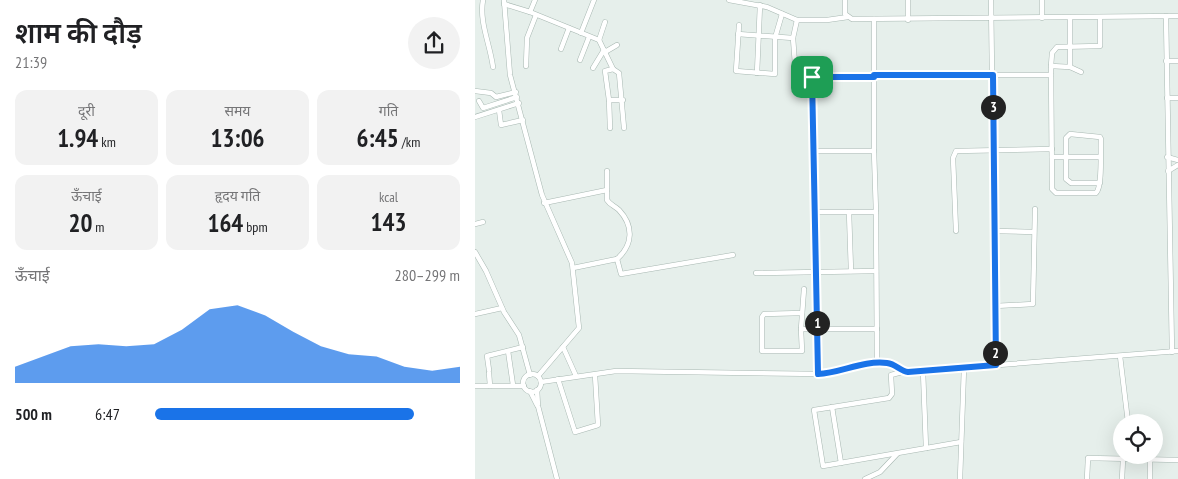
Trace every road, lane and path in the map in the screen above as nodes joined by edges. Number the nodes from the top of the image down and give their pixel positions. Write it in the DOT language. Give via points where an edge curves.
graph roads {
  1 [pos="483,0"];
  2 [pos="535,0"];
  3 [pos="594,0"];
  4 [pos="729,0"];
  5 [pos="845,0"];
  6 [pos="908,0"];
  7 [pos="991,0"];
  8 [pos="1042,0"];
  9 [pos="504,2"];
  10 [pos="760,5"];
  11 [pos="530,12"];
  12 [pos="783,14"];
  13 [pos="536,15"];
  14 [pos="1166,16"];
  15 [pos="1178,16"];
  16 [pos="848,17"];
  17 [pos="1042,18"];
  18 [pos="1071,18"];
  19 [pos="1100,18"];
  20 [pos="874,19"];
  21 [pos="991,19"];
  22 [pos="797,20"];
  23 [pos="908,20"];
  24 [pos="605,22"];
  25 [pos="739,25"];
  26 [pos="569,28"];
  27 [pos="581,33"];
  28 [pos="738,34"];
  29 [pos="757,36"];
  30 [pos="589,37"];
  31 [pos="775,38"];
  32 [pos="793,38"];
  33 [pos="599,40"];
  34 [pos="617,45"];
  35 [pos="1071,47"];
  36 [pos="561,50"];
  37 [pos="604,51"];
  38 [pos="580,60"];
  39 [pos="1166,61"];
  40 [pos="1178,61"];
  41 [pos="526,66"];
  42 [pos="1051,66"];
  43 [pos="1070,66"];
  44 [pos="493,67"];
  45 [pos="593,68"];
  46 [pos="613,69"];
  47 [pos="1081,72"];
  48 [pos="757,73"];
  49 [pos="993,75"];
  50 [pos="1051,75"];
  51 [pos="874,76"];
  52 [pos="796,77"];
  53 [pos="475,91"];
  54 [pos="516,95"];
  55 [pos="1167,98"];
  56 [pos="1178,98"];
  57 [pos="609,100"];
  58 [pos="623,100"];
  59 [pos="479,101"];
  60 [pos="519,103"];
  61 [pos="499,110"];
  62 [pos="475,117"];
  63 [pos="523,120"];
  64 [pos="610,128"];
  65 [pos="624,128"];
  66 [pos="1051,149"];
  67 [pos="993,150"];
  68 [pos="814,151"];
  69 [pos="874,151"];
  70 [pos="1167,156"];
  71 [pos="1066,157"];
  72 [pos="1100,157"];
  73 [pos="1052,158"];
  74 [pos="1178,160"];
  75 [pos="1178,165"];
  76 [pos="607,171"];
  77 [pos="1168,171"];
  78 [pos="1100,182"];
  79 [pos="607,190"];
  80 [pos="544,203"];
  81 [pos="1035,210"];
  82 [pos="816,212"];
  83 [pos="849,212"];
  84 [pos="875,212"];
  85 [pos="483,222"];
  86 [pos="475,224"];
  87 [pos="956,231"];
  88 [pos="994,232"];
  89 [pos="1034,232"];
  90 [pos="475,252"];
  91 [pos="733,256"];
  92 [pos="477,258"];
  93 [pos="617,258"];
  94 [pos="573,268"];
  95 [pos="851,271"];
  96 [pos="876,271"];
  97 [pos="817,272"];
  98 [pos="756,273"];
  99 [pos="804,289"];
  100 [pos="995,306"];
  101 [pos="502,308"];
  102 [pos="801,313"];
  103 [pos="475,314"];
  104 [pos="801,329"];
  105 [pos="817,329"];
  106 [pos="877,329"];
  107 [pos="523,347"];
  108 [pos="563,347"];
  109 [pos="508,350"];
  110 [pos="1178,351"];
  111 [pos="1172,352"];
  112 [pos="1120,356"];
  113 [pos="877,363"];
  114 [pos="996,365"];
  115 [pos="964,368"];
  116 [pos="923,371"];
  117 [pos="902,372"];
  118 [pos="818,374"];
  119 [pos="529,375"];
  120 [pos="595,375"];
  121 [pos="538,376"];
  122 [pos="577,376"];
  123 [pos="558,379"];
  124 [pos="541,382"];
  125 [pos="513,385"];
  126 [pos="475,386"];
  127 [pos="490,386"];
  128 [pos="524,386"];
  129 [pos="537,390"];
  130 [pos="530,391"];
  131 [pos="538,406"];
  132 [pos="832,407"];
  133 [pos="1127,414"];
  134 [pos="961,442"];
  135 [pos="926,448"];
  136 [pos="898,453"];
  137 [pos="1113,458"];
  138 [pos="1163,459"];
  139 [pos="1178,460"];
  140 [pos="841,463"];
  141 [pos="1123,464"];
  142 [pos="1150,464"];
  143 [pos="557,479"];
  144 [pos="865,479"];
  145 [pos="960,479"];
  146 [pos="1087,479"];
  147 [pos="1122,479"];
  148 [pos="1150,479"];
  1 -- 44 [label="street" via="481,17 489,39"];
  2 -- 11 [label="street"];
  3 -- 27 [label="street"];
  4 -- 10 [label="street"];
  5 -- 16 [label="street"];
  6 -- 23 [label="street"];
  7 -- 21 [label="street"];
  8 -- 17 [label="street"];
  9 -- 11 [label="street"];
  9 -- 54 [label="street" via="510,75"];
  10 -- 12 [label="street"];
  10 -- 29 [label="street"];
  11 -- 13 [label="street"];
  12 -- 22 [label="street"];
  12 -- 31 [label="street"];
  13 -- 26 [label="street"];
  13 -- 41 [label="street" via="527,38"];
  14 -- 15 [label="street"];
  14 -- 19 [label="street"];
  14 -- 39 [label="street"];
  16 -- 20 [label="street" via="851,20"];
  16 -- 22 [label="street"];
  17 -- 18 [label="street"];
  17 -- 21 [label="street"];
  18 -- 19 [label="street"];
  18 -- 35 [label="street"];
  19 -- 35 [label="street" via="1100,46"];
  20 -- 23 [label="street"];
  20 -- 51 [label="street"];
  21 -- 23 [label="street"];
  21 -- 49 [label="street"];
  22 -- 32 [label="street"];
  24 -- 33 [label="street"];
  25 -- 28 [label="street"];
  26 -- 27 [label="street"];
  26 -- 36 [label="street"];
  27 -- 30 [label="street"];
  28 -- 29 [label="street"];
  28 -- 48 [label="street" via="736,72"];
  29 -- 31 [label="street"];
  29 -- 48 [label="street"];
  30 -- 33 [label="street"];
  30 -- 38 [label="street"];
  31 -- 32 [label="street"];
  31 -- 48 [label="street" via="775,74"];
  32 -- 52 [label="street"];
  33 -- 37 [label="street"];
  34 -- 37 [label="street"];
  35 -- 42 [label="street" via="1053,50"];
  35 -- 43 [label="street"];
  37 -- 45 [label="street"];
  37 -- 46 [label="street"];
  39 -- 40 [label="street"];
  39 -- 55 [label="street"];
  42 -- 43 [label="street"];
  42 -- 50 [label="street"];
  43 -- 47 [label="street"];
  46 -- 57 [label="street" via="605,71"];
  46 -- 58 [label="street" via="619,73"];
  49 -- 50 [label="street"];
  49 -- 51 [label="street"];
  49 -- 67 [label="street"];
  50 -- 66 [label="street"];
  51 -- 68 [label="street" via="812,77"];
  51 -- 69 [label="street"];
  53 -- 54 [label="street" via="496,97"];
  54 -- 59 [label="street" via="483,108"];
  54 -- 60 [label="street"];
  55 -- 56 [label="street"];
  55 -- 70 [label="street"];
  57 -- 58 [label="street"];
  57 -- 64 [label="street"];
  58 -- 65 [label="street"];
  60 -- 61 [label="street"];
  60 -- 63 [label="street"];
  61 -- 62 [label="street"];
  61 -- 63 [label="street" via="501,125"];
  63 -- 80 [label="street"];
  66 -- 67 [label="street"];
  66 -- 73 [label="street"];
  67 -- 87 [label="street" via="958,150 954,154"];
  67 -- 88 [label="street"];
  68 -- 69 [label="street"];
  68 -- 82 [label="street"];
  69 -- 84 [label="street"];
  70 -- 74 [label="street"];
  70 -- 77 [label="street"];
  71 -- 72 [label="street"];
  71 -- 72 [label="street" via="1066,138 1070,134 1100,136"];
  71 -- 73 [label="street"];
  71 -- 78 [label="street" via="1068,182"];
  72 -- 78 [label="street"];
  73 -- 78 [label="street" via="1053,192 1096,193"];
  75 -- 77 [label="street"];
  76 -- 79 [label="street"];
  77 -- 111 [label="street"];
  79 -- 80 [label="street"];
  79 -- 93 [label="street" via="607,200 624,217 630,236 627,249"];
  80 -- 94 [label="street"];
  81 -- 89 [label="street"];
  82 -- 83 [label="street"];
  82 -- 97 [label="street"];
  83 -- 84 [label="street"];
  83 -- 95 [label="street"];
  84 -- 96 [label="street"];
  85 -- 86 [label="street"];
  88 -- 89 [label="street"];
  88 -- 100 [label="street"];
  89 -- 100 [label="street" via="1033,304"];
  90 -- 92 [label="street"];
  91 -- 93 [label="street" via="621,274"];
  92 -- 101 [label="street"];
  93 -- 94 [label="street"];
  94 -- 108 [label="street" via="579,328"];
  95 -- 96 [label="street"];
  95 -- 97 [label="street"];
  96 -- 106 [label="street"];
  97 -- 98 [label="street"];
  97 -- 105 [label="street"];
  99 -- 102 [label="street"];
  100 -- 114 [label="street"];
  101 -- 103 [label="street"];
  101 -- 107 [label="street"];
  102 -- 104 [label="street"];
  102 -- 104 [label="street" via="764,314 762,351 802,350"];
  104 -- 105 [label="street"];
  105 -- 106 [label="street"];
  105 -- 118 [label="street"];
  106 -- 113 [label="street"];
  107 -- 109 [label="street"];
  107 -- 119 [label="street"];
  108 -- 121 [label="street"];
  108 -- 122 [label="street"];
  109 -- 125 [label="street"];
  109 -- 127 [label="street" via="486,357"];
  110 -- 111 [label="street"];
  111 -- 112 [label="street"];
  112 -- 114 [label="street"];
  112 -- 133 [label="street"];
  113 -- 117 [label="street" via="891,364"];
  113 -- 118 [label="street"];
  114 -- 115 [label="street"];
  115 -- 116 [label="street"];
  115 -- 134 [label="street"];
  116 -- 117 [label="street"];
  116 -- 135 [label="street"];
  117 -- 132 [label="street" via="891,374 893,394 889,398"];
  118 -- 120 [label="street" via="616,371"];
  119 -- 121 [label="street"];
  119 -- 128 [label="street"];
  120 -- 122 [label="street"];
  120 -- 123 [label="street" via="598,425 575,432"];
  121 -- 124 [label="street"];
  122 -- 123 [label="street"];
  123 -- 124 [label="street"];
  124 -- 129 [label="street"];
  125 -- 127 [label="street"];
  125 -- 128 [label="street"];
  126 -- 127 [label="street"];
  128 -- 130 [label="street"];
  129 -- 130 [label="street"];
  129 -- 131 [label="street"];
  130 -- 131 [label="street"];
  131 -- 143 [label="street"];
  132 -- 140 [label="street"];
  132 -- 140 [label="street" via="814,410 815,418 823,466"];
  134 -- 135 [label="street"];
  134 -- 145 [label="street"];
  135 -- 136 [label="street"];
  136 -- 140 [label="street"];
  136 -- 144 [label="street" via="880,472"];
  137 -- 146 [label="street" via="1088,458"];
  138 -- 139 [label="street"];
  141 -- 147 [label="street"];
  142 -- 148 [label="street"];
}
